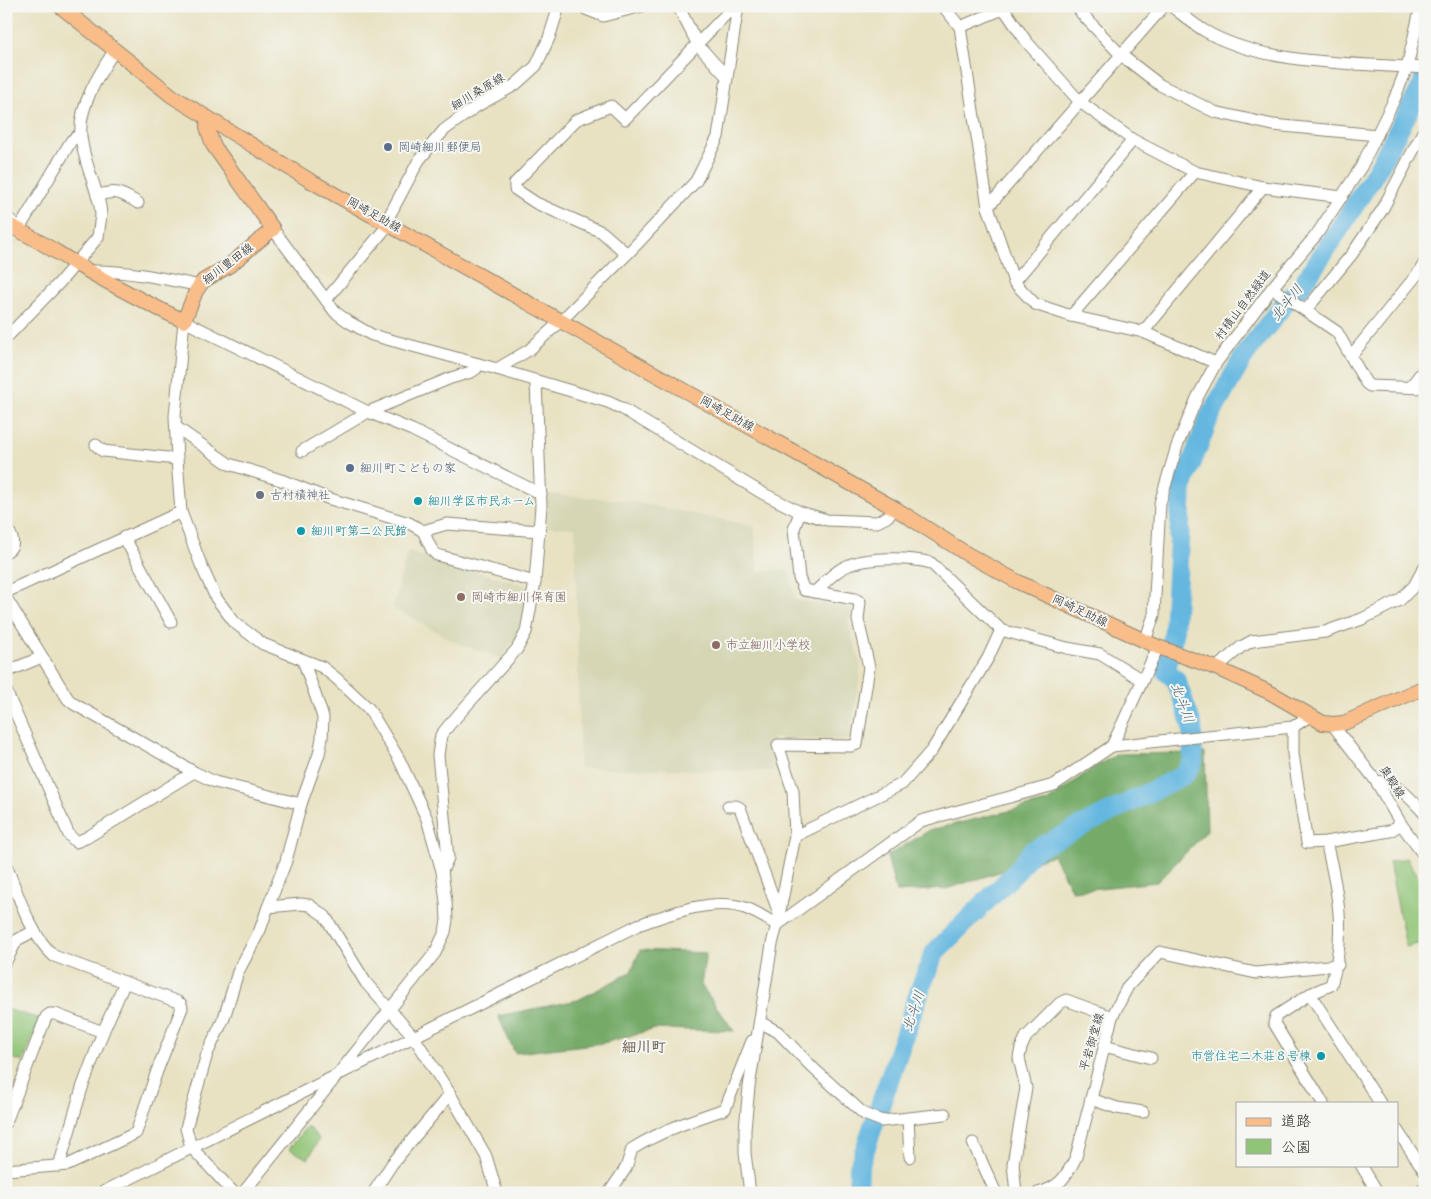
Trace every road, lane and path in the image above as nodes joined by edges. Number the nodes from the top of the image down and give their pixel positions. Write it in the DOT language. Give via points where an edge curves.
graph roads {
  1 [pos="60,6"];
  2 [pos="559,6"];
  3 [pos="578,6"];
  4 [pos="642,6"];
  5 [pos="678,6"];
  6 [pos="736,6"];
  7 [pos="944,6"];
  8 [pos="1077,6"];
  9 [pos="1164,6"];
  10 [pos="1171,6"];
  11 [pos="1421,6"];
  12 [pos="1002,8"];
  13 [pos="960,27"];
  14 [pos="698,45"];
  15 [pos="114,51"];
  16 [pos="1121,55"];
  17 [pos="1415,67"];
  18 [pos="727,77"];
  19 [pos="1080,102"];
  20 [pos="208,118"];
  21 [pos="80,134"];
  22 [pos="1423,134"];
  23 [pos="1377,135"];
  24 [pos="1133,140"];
  25 [pos="1196,172"];
  26 [pos="1263,187"];
  27 [pos="98,196"];
  28 [pos="1342,197"];
  29 [pos="138,203"];
  30 [pos="988,207"];
  31 [pos="6,216"];
  32 [pos="388,223"];
  33 [pos="12,226"];
  34 [pos="273,229"];
  35 [pos="627,254"];
  36 [pos="1425,262"];
  37 [pos="82,267"];
  38 [pos="1014,282"];
  39 [pos="200,286"];
  40 [pos="1275,290"];
  41 [pos="326,300"];
  42 [pos="1302,308"];
  43 [pos="1070,316"];
  44 [pos="184,321"];
  45 [pos="561,321"];
  46 [pos="1143,332"];
  47 [pos="6,338"];
  48 [pos="1351,356"];
  49 [pos="1216,363"];
  50 [pos="478,364"];
  51 [pos="1425,368"];
  52 [pos="497,369"];
  53 [pos="536,382"];
  54 [pos="1412,386"];
  55 [pos="1425,388"];
  56 [pos="368,412"];
  57 [pos="176,427"];
  58 [pos="96,445"];
  59 [pos="302,452"];
  60 [pos="177,459"];
  61 [pos="541,494"];
  62 [pos="896,509"];
  63 [pos="181,512"];
  64 [pos="800,512"];
  65 [pos="6,526"];
  66 [pos="423,531"];
  67 [pos="540,531"];
  68 [pos="124,537"];
  69 [pos="6,552"];
  70 [pos="1425,566"];
  71 [pos="535,582"];
  72 [pos="6,592"];
  73 [pos="814,592"];
  74 [pos="6,598"];
  75 [pos="171,622"];
  76 [pos="1001,630"];
  77 [pos="1145,641"];
  78 [pos="1166,650"];
  79 [pos="42,657"];
  80 [pos="302,660"];
  81 [pos="1216,668"];
  82 [pos="6,672"];
  83 [pos="1142,680"];
  84 [pos="1425,686"];
  85 [pos="6,691"];
  86 [pos="1311,715"];
  87 [pos="1332,724"];
  88 [pos="1293,727"];
  89 [pos="1112,746"];
  90 [pos="194,772"];
  91 [pos="1376,781"];
  92 [pos="301,804"];
  93 [pos="728,806"];
  94 [pos="1425,814"];
  95 [pos="1401,824"];
  96 [pos="795,836"];
  97 [pos="1326,842"];
  98 [pos="1425,857"];
  99 [pos="6,865"];
  100 [pos="442,871"];
  101 [pos="268,907"];
  102 [pos="779,913"];
  103 [pos="777,925"];
  104 [pos="34,931"];
  105 [pos="6,961"];
  106 [pos="1338,965"];
  107 [pos="125,982"];
  108 [pos="1310,994"];
  109 [pos="389,1010"];
  110 [pos="1112,1017"];
  111 [pos="760,1022"];
  112 [pos="103,1032"];
  113 [pos="414,1037"];
  114 [pos="1104,1046"];
  115 [pos="1151,1058"];
  116 [pos="334,1078"];
  117 [pos="450,1094"];
  118 [pos="1091,1099"];
  119 [pos="1322,1102"];
  120 [pos="1379,1102"];
  121 [pos="1143,1112"];
  122 [pos="945,1114"];
  123 [pos="908,1118"];
  124 [pos="6,1122"];
  125 [pos="1398,1132"];
  126 [pos="973,1143"];
  127 [pos="190,1147"];
  128 [pos="910,1157"];
  129 [pos="59,1166"];
  130 [pos="1362,1166"];
  131 [pos="6,1170"];
  132 [pos="1425,1172"];
  133 [pos="1425,1187"];
  134 [pos="101,1193"];
  135 [pos="234,1193"];
  136 [pos="243,1193"];
  137 [pos="373,1193"];
  138 [pos="497,1193"];
  139 [pos="609,1193"];
  140 [pos="750,1193"];
  141 [pos="996,1193"];
  142 [pos="1016,1193"];
  143 [pos="1038,1193"];
  144 [pos="1378,1193"];
  145 [pos="1416,1193"];
  1 -- 15 [label="main road, 岡崎足助線"];
  2 -- 32 [label="street, 細川桑原線" via="536,66 516,85 477,106 444,130 419,160"];
  3 -- 4 [label="street" via="603,16"];
  5 -- 14 [label="street"];
  6 -- 14 [label="street"];
  6 -- 18 [label="street"];
  7 -- 13 [label="street"];
  8 -- 16 [label="street"];
  9 -- 16 [label="street"];
  10 -- 17 [label="street" via="1206,31 1242,46 1286,58"];
  11 -- 17 [label="street, 村積山自然緑道"];
  12 -- 13 [label="street"];
  12 -- 19 [label="street" via="1026,41"];
  13 -- 30 [label="street"];
  14 -- 18 [label="street"];
  14 -- 35 [label="street" via="625,119 611,106 576,120 515,184 515,189 536,203 602,232"];
  15 -- 20 [label="main road, 岡崎足助線" via="172,96"];
  15 -- 21 [label="street" via="92,86"];
  16 -- 19 [label="street"];
  16 -- 23 [label="street" via="1160,85 1215,112 1273,125"];
  17 -- 23 [label="street, 村積山自然緑道"];
  18 -- 35 [label="street" via="718,137 696,181"];
  19 -- 24 [label="street"];
  19 -- 30 [label="street"];
  20 -- 32 [label="main road, 岡崎足助線" via="309,180"];
  20 -- 34 [label="main road" via="213,145"];
  21 -- 27 [label="street"];
  21 -- 33 [label="street" via="70,142"];
  22 -- 42 [label="street" via="1382,210 1352,254"];
  23 -- 28 [label="street, 村積山自然緑道"];
  24 -- 25 [label="street"];
  24 -- 38 [label="street"];
  25 -- 26 [label="street"];
  25 -- 43 [label="street"];
  26 -- 28 [label="street"];
  26 -- 46 [label="street"];
  27 -- 29 [label="street" via="113,191"];
  27 -- 37 [label="street" via="101,214 98,237"];
  28 -- 40 [label="street, 村積山自然緑道"];
  30 -- 38 [label="street"];
  31 -- 33 [label="street"];
  32 -- 41 [label="street, 細川桑原線"];
  32 -- 45 [label="main road, 岡崎足助線"];
  33 -- 37 [label="main road"];
  34 -- 39 [label="main road, 細川豊田線"];
  34 -- 41 [label="street"];
  35 -- 45 [label="street"];
  36 -- 48 [label="street"];
  37 -- 39 [label="street"];
  37 -- 44 [label="main road"];
  37 -- 47 [label="street"];
  38 -- 43 [label="street" via="1035,304"];
  39 -- 44 [label="main road, 細川豊田線"];
  40 -- 42 [label="street"];
  40 -- 49 [label="street, 村積山自然緑道"];
  41 -- 50 [label="street" via="335,312 372,335"];
  42 -- 48 [label="street" via="1337,332"];
  43 -- 46 [label="street"];
  44 -- 56 [label="street"];
  44 -- 57 [label="street"];
  45 -- 52 [label="street" via="529,350"];
  45 -- 62 [label="main road, 岡崎足助線"];
  46 -- 49 [label="street"];
  48 -- 54 [label="street" via="1370,386"];
  49 -- 77 [label="street, 村積山自然緑道" via="1177,446 1160,503 1154,615"];
  50 -- 52 [label="street"];
  50 -- 56 [label="street" via="471,372"];
  51 -- 54 [label="street"];
  52 -- 53 [label="street"];
  53 -- 61 [label="street"];
  53 -- 64 [label="street" via="623,409 762,493"];
  54 -- 55 [label="street"];
  56 -- 59 [label="street"];
  56 -- 61 [label="street" via="412,430"];
  57 -- 60 [label="street"];
  57 -- 66 [label="street" via="229,464 410,523"];
  58 -- 60 [label="street" via="103,450"];
  60 -- 63 [label="street"];
  61 -- 67 [label="street"];
  62 -- 64 [label="street" via="877,522 827,520"];
  62 -- 77 [label="main road, 岡崎足助線" via="1018,582"];
  63 -- 68 [label="street"];
  63 -- 80 [label="street" via="216,598 235,623 264,644"];
  64 -- 73 [label="street" via="794,529 799,578 804,590"];
  65 -- 69 [label="street" via="13,542"];
  66 -- 67 [label="street" via="447,524"];
  66 -- 71 [label="street" via="437,555"];
  67 -- 71 [label="street"];
  68 -- 72 [label="street"];
  68 -- 75 [label="street"];
  70 -- 81 [label="street" via="1414,586 1400,600 1362,620 1325,632 1252,641"];
  71 -- 100 [label="street" via="526,632 518,649 441,736 438,756 448,858"];
  73 -- 76 [label="street" via="849,564 903,558 923,560 931,563"];
  73 -- 96 [label="street" via="860,602 858,620 869,666 857,744 778,745 792,792"];
  74 -- 79 [label="street"];
  76 -- 83 [label="street" via="1100,654"];
  76 -- 96 [label="street" via="988,658 932,750 902,784"];
  77 -- 78 [label="main road, 岡崎足助線"];
  78 -- 81 [label="main road, 岡崎足助線"];
  78 -- 83 [label="street"];
  79 -- 82 [label="street"];
  79 -- 90 [label="street" via="74,704"];
  80 -- 92 [label="street" via="324,725 319,754"];
  80 -- 100 [label="street" via="329,672 369,709 399,759 427,819"];
  81 -- 86 [label="main road, 岡崎足助線"];
  83 -- 89 [label="street"];
  84 -- 87 [label="main road" via="1344,723"];
  85 -- 90 [label="street" via="69,835 76,842"];
  86 -- 87 [label="main road, 岡崎足助線" via="1323,723"];
  86 -- 88 [label="street"];
  87 -- 91 [label="street, 奥殿線"];
  88 -- 89 [label="street"];
  88 -- 97 [label="street" via="1293,754 1306,840 1309,844"];
  89 -- 103 [label="street" via="1054,785 920,821"];
  90 -- 92 [label="street" via="226,786"];
  91 -- 94 [label="street" via="1401,788"];
  91 -- 95 [label="street, 奥殿線"];
  92 -- 101 [label="street" via="286,861"];
  93 -- 102 [label="street" via="740,808"];
  95 -- 97 [label="street" via="1390,831"];
  95 -- 98 [label="street, 奥殿線"];
  96 -- 102 [label="street"];
  97 -- 106 [label="street" via="1337,886 1341,930"];
  99 -- 104 [label="street"];
  100 -- 109 [label="street" via="447,920 440,944"];
  101 -- 109 [label="street" via="309,905 325,916 366,983"];
  101 -- 127 [label="street" via="238,972 224,1018 208,1054 186,1128"];
  102 -- 103 [label="street"];
  103 -- 111 [label="street"];
  103 -- 113 [label="street" via="744,907 728,905 704,906 653,920"];
  104 -- 105 [label="street" via="17,940"];
  104 -- 107 [label="street" via="54,956"];
  106 -- 108 [label="street" via="1331,985"];
  106 -- 110 [label="street, 平岩御堂線" via="1256,973 1160,952 1128,986"];
  107 -- 112 [label="street"];
  107 -- 129 [label="street" via="178,1002 182,1008 136,1133 72,1164"];
  108 -- 119 [label="street" via="1276,1016 1274,1023"];
  108 -- 120 [label="street"];
  109 -- 113 [label="street"];
  109 -- 116 [label="street"];
  110 -- 114 [label="street, 平岩御堂線"];
  110 -- 142 [label="street" via="1066,1000 1026,1038 1019,1058 1026,1088 1013,1164"];
  111 -- 123 [label="street" via="778,1032 812,1068 864,1114 882,1121"];
  111 -- 139 [label="street" via="725,1109 652,1136 632,1149 626,1168"];
  111 -- 140 [label="street" via="745,1129"];
  112 -- 124 [label="street" via="55,1014 46,1017"];
  112 -- 129 [label="street"];
  113 -- 116 [label="street"];
  113 -- 117 [label="street"];
  114 -- 115 [label="street"];
  114 -- 118 [label="street, 平岩御堂線"];
  116 -- 127 [label="street"];
  116 -- 136 [label="street"];
  117 -- 137 [label="street" via="392,1164"];
  117 -- 138 [label="street" via="486,1156"];
  118 -- 121 [label="street"];
  118 -- 143 [label="street, 平岩御堂線" via="1070,1169 1053,1189"];
  122 -- 123 [label="street"];
  123 -- 128 [label="street"];
  125 -- 132 [label="street"];
  126 -- 141 [label="street"];
  127 -- 134 [label="street"];
  127 -- 135 [label="street"];
  129 -- 131 [label="street"];
  130 -- 144 [label="street"];
  133 -- 145 [label="street"];
}
